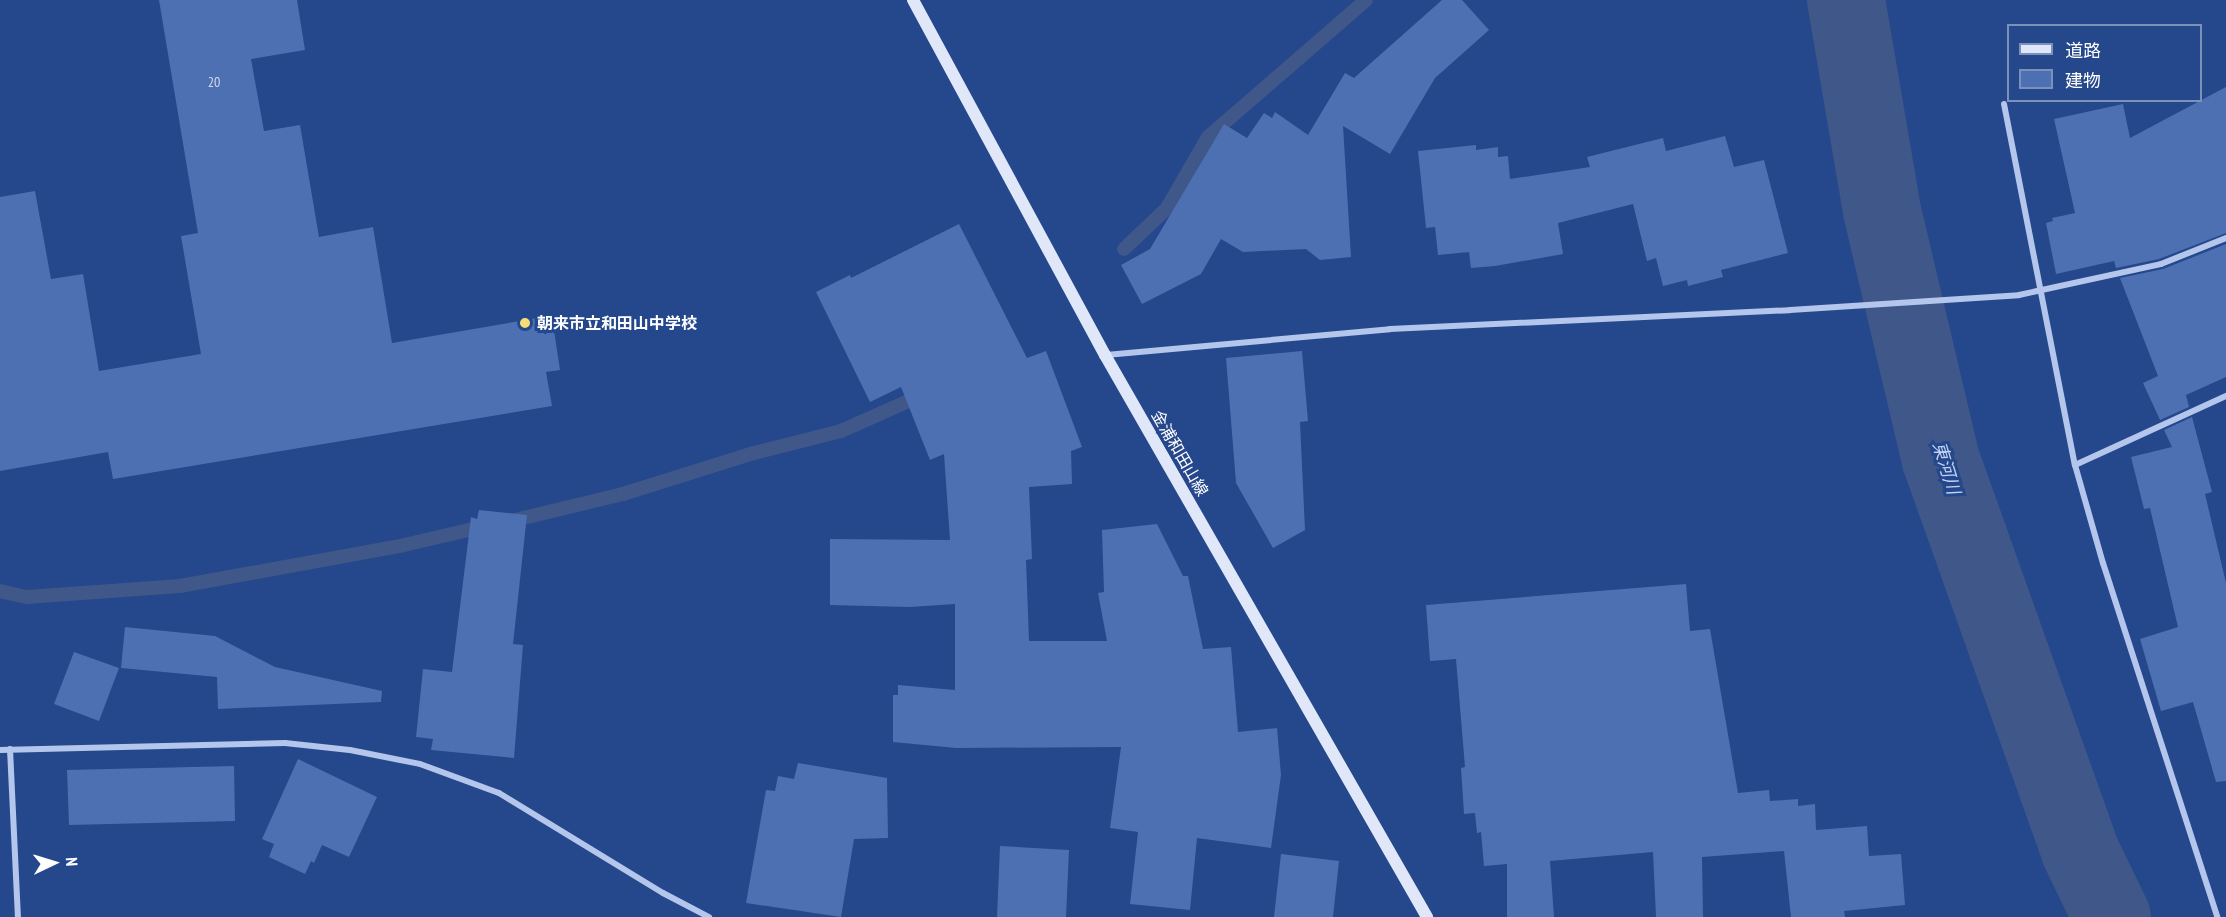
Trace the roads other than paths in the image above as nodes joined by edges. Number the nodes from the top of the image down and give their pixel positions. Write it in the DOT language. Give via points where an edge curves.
graph roads {
  1 [pos="913,0"];
  2 [pos="2004,104"];
  3 [pos="2226,238"];
  4 [pos="2040,292"];
  5 [pos="1105,355"];
  6 [pos="2226,396"];
  7 [pos="2075,465"];
  8 [pos="10,749"];
  9 [pos="0,750"];
  10 [pos="18,917"];
  11 [pos="709,917"];
  12 [pos="1427,917"];
  13 [pos="2217,917"];
  1 -- 5 [label="main road, 金浦和田山線"];
  2 -- 4 [label="street"];
  3 -- 4 [label="street" via="2161,264"];
  4 -- 5 [label="street" via="1790,310 1390,329"];
  4 -- 7 [label="street"];
  5 -- 12 [label="main road, 金浦和田山線"];
  6 -- 7 [label="street"];
  7 -- 13 [label="street"];
  8 -- 9 [label="street"];
  8 -- 10 [label="street"];
  8 -- 11 [label="street" via="285,743 350,750 420,764 499,793"];
}
